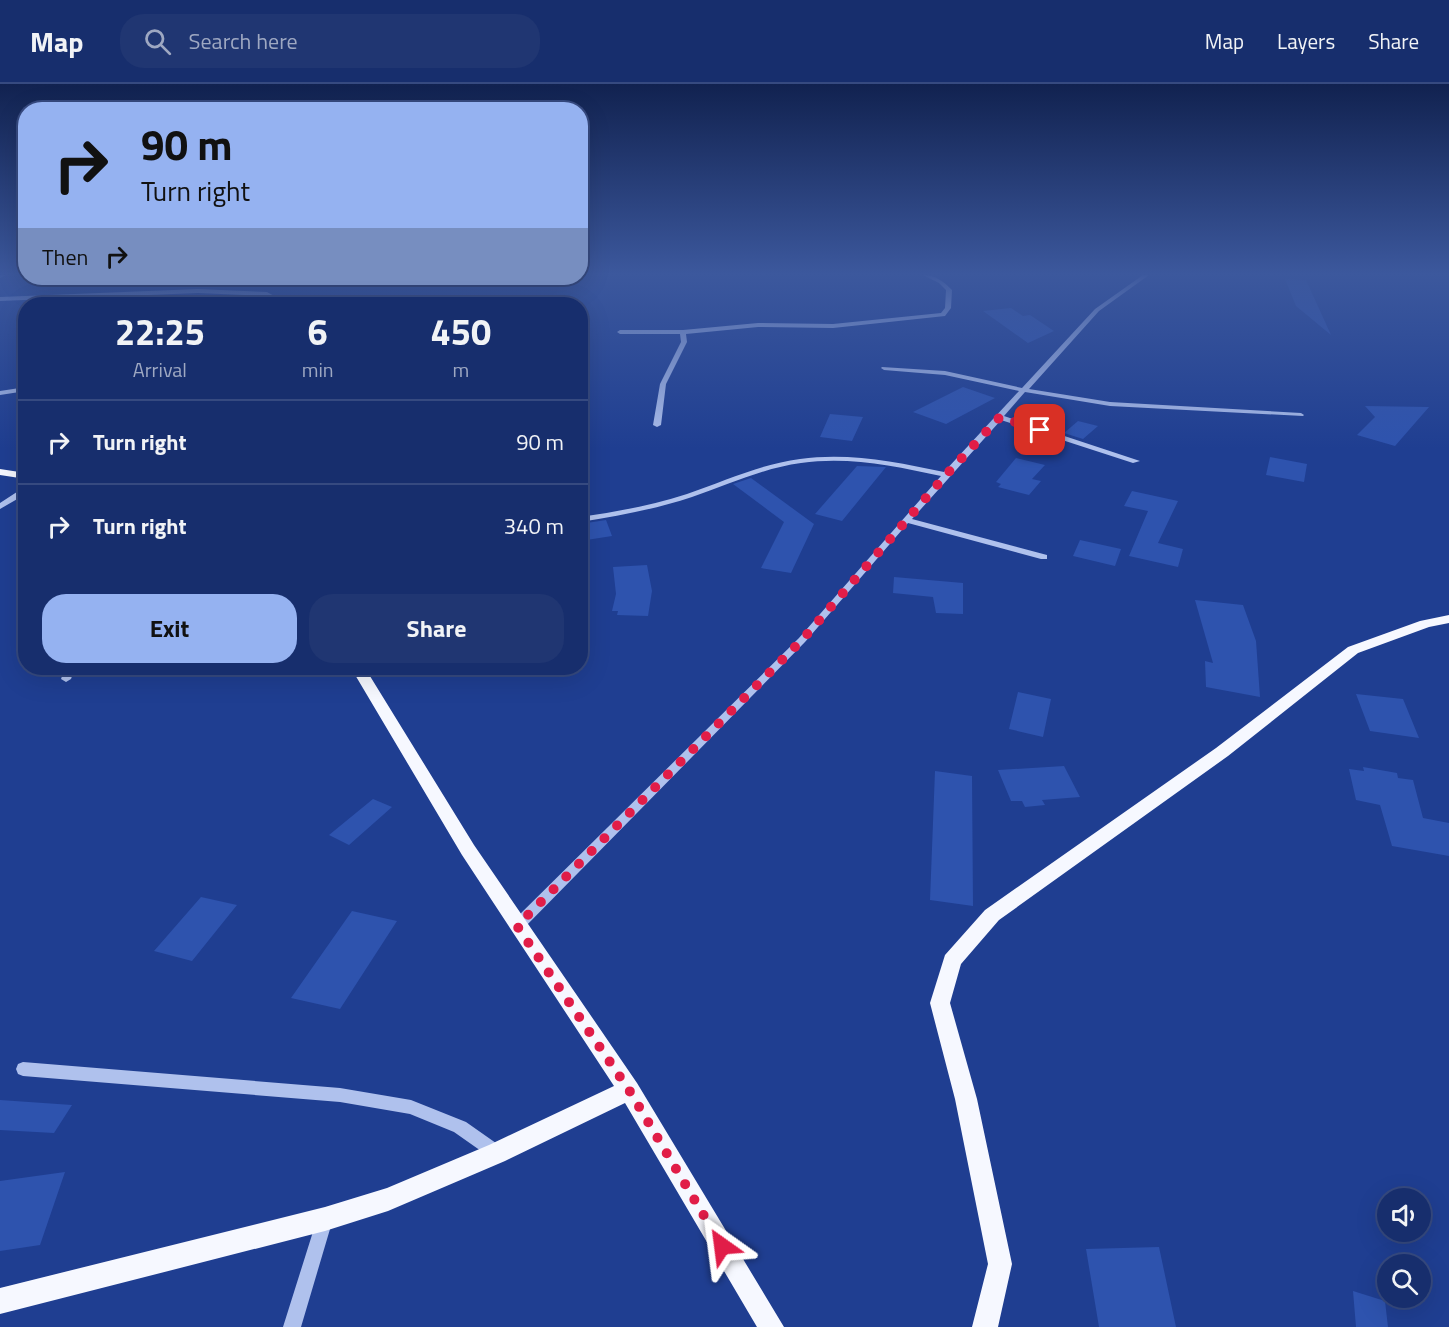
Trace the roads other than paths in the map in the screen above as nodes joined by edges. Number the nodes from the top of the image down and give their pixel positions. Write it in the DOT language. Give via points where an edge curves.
graph roads {
  1 [pos="683,333"];
  2 [pos="1076,333"];
  3 [pos="884,368"];
  4 [pos="18,390"];
  5 [pos="1024,390"];
  6 [pos="0,393"];
  7 [pos="1301,415"];
  8 [pos="1000,417"];
  9 [pos="657,425"];
  10 [pos="1136,461"];
  11 [pos="0,472"];
  12 [pos="18,475"];
  13 [pos="946,475"];
  14 [pos="18,495"];
  15 [pos="0,507"];
  16 [pos="588,519"];
  17 [pos="906,520"];
  18 [pos="1044,557"];
  19 [pos="1449,620"];
  20 [pos="67,675"];
  21 [pos="362,675"];
  22 [pos="66,679"];
  23 [pos="517,926"];
  24 [pos="23,1069"];
  25 [pos="629,1090"];
  26 [pos="497,1154"];
  27 [pos="325,1219"];
  28 [pos="0,1301"];
  29 [pos="292,1327"];
  30 [pos="771,1327"];
  31 [pos="985,1327"];
  1 -- 9 [label="street" via="684,342 663,384"];
  2 -- 5 [label="street"];
  3 -- 5 [label="street" via="945,373"];
  4 -- 6 [label="street"];
  5 -- 7 [label="street" via="1140,407"];
  5 -- 8 [label="street"];
  8 -- 10 [label="street"];
  8 -- 13 [label="street"];
  11 -- 12 [label="main road"];
  13 -- 16 [label="street" via="871,459 811,460 779,465 634,511"];
  13 -- 17 [label="street"];
  14 -- 15 [label="street"];
  17 -- 18 [label="street"];
  17 -- 23 [label="street" via="802,640"];
  19 -- 31 [label="main road" via="1425,624 1353,650 1222,752 992,915 952,961 940,1003 966,1099 1000,1264"];
  20 -- 22 [label="street"];
  21 -- 23 [label="main road"];
  23 -- 25 [label="main road"];
  24 -- 26 [label="street" via="340,1095 411,1107 460,1127"];
  25 -- 26 [label="main road"];
  25 -- 30 [label="main road"];
  26 -- 27 [label="main road" via="388,1199"];
  27 -- 28 [label="main road"];
  27 -- 29 [label="street"];
}
